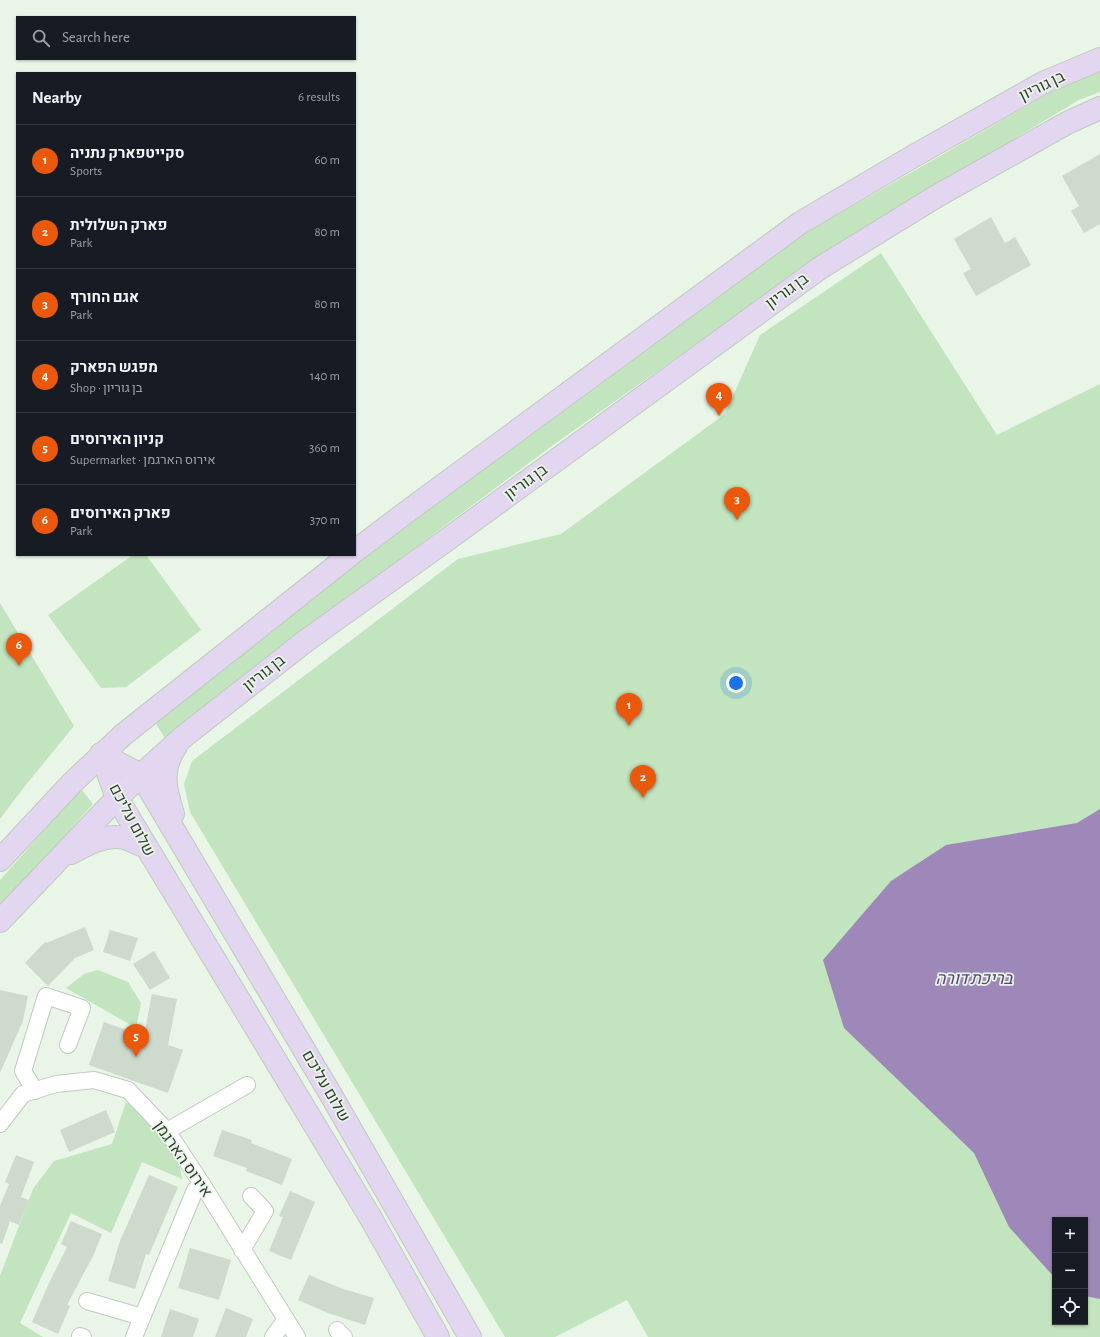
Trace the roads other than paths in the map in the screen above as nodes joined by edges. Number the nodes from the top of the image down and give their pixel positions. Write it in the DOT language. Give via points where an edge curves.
graph roads {
  1 [pos="1100,59"];
  2 [pos="1100,108"];
  3 [pos="356,550"];
  4 [pos="349,556"];
  5 [pos="183,737"];
  6 [pos="101,754"];
  7 [pos="141,775"];
  8 [pos="116,798"];
  9 [pos="145,846"];
  10 [pos="183,846"];
  11 [pos="60,859"];
  12 [pos="0,860"];
  13 [pos="0,921"];
  14 [pos="68,1044"];
  15 [pos="247,1085"];
  16 [pos="35,1090"];
  17 [pos="0,1124"];
  18 [pos="167,1130"];
  19 [pos="202,1184"];
  20 [pos="251,1196"];
  21 [pos="242,1250"];
  22 [pos="87,1301"];
  23 [pos="142,1317"];
  24 [pos="286,1319"];
  25 [pos="134,1337"];
  26 [pos="273,1337"];
  27 [pos="297,1337"];
  28 [pos="438,1337"];
  29 [pos="470,1337"];
  1 -- 3 [label="main road, בן גוריון" via="1043,84 800,223"];
  2 -- 5 [label="main road, בן גוריון" via="1067,123 944,192 820,268 307,640"];
  4 -- 6 [label="main road"];
  5 -- 7 [label="main road, בן גוריון"];
  5 -- 10 [label="main road" via="165,769 165,785"];
  6 -- 7 [label="main road, שלום עליכם"];
  6 -- 8 [label="main road, שלום עליכם"];
  6 -- 12 [label="main road"];
  7 -- 8 [label="main road, בן גוריון"];
  7 -- 10 [label="main road, שלום עליכם"];
  8 -- 9 [label="main road, שלום עליכם"];
  8 -- 11 [label="main road, בן גוריון"];
  9 -- 11 [label="main road" via="124,838 109,838 88,844"];
  9 -- 28 [label="main road, שלום עליכם" via="369,1215"];
  10 -- 29 [label="main road, שלום עליכם" via="331,1095"];
  11 -- 13 [label="main road, בן גוריון"];
  14 -- 16 [label="street" via="82,1008 46,996 23,1071"];
  15 -- 18 [label="street"];
  16 -- 17 [label="street, אירוס הארגמן" via="23,1094"];
  16 -- 18 [label="street, אירוס הארגמן" via="56,1084 94,1080 128,1090"];
  18 -- 19 [label="street, אירוס הארגמן"];
  19 -- 21 [label="street, אירוס הארגמן"];
  19 -- 23 [label="street" via="195,1190"];
  20 -- 21 [label="street" via="265,1211"];
  21 -- 24 [label="street, אירוס הארגמן"];
  22 -- 23 [label="street"];
  23 -- 25 [label="street"];
  24 -- 26 [label="street"];
  24 -- 27 [label="street, אירוס הארגמן"];
}
